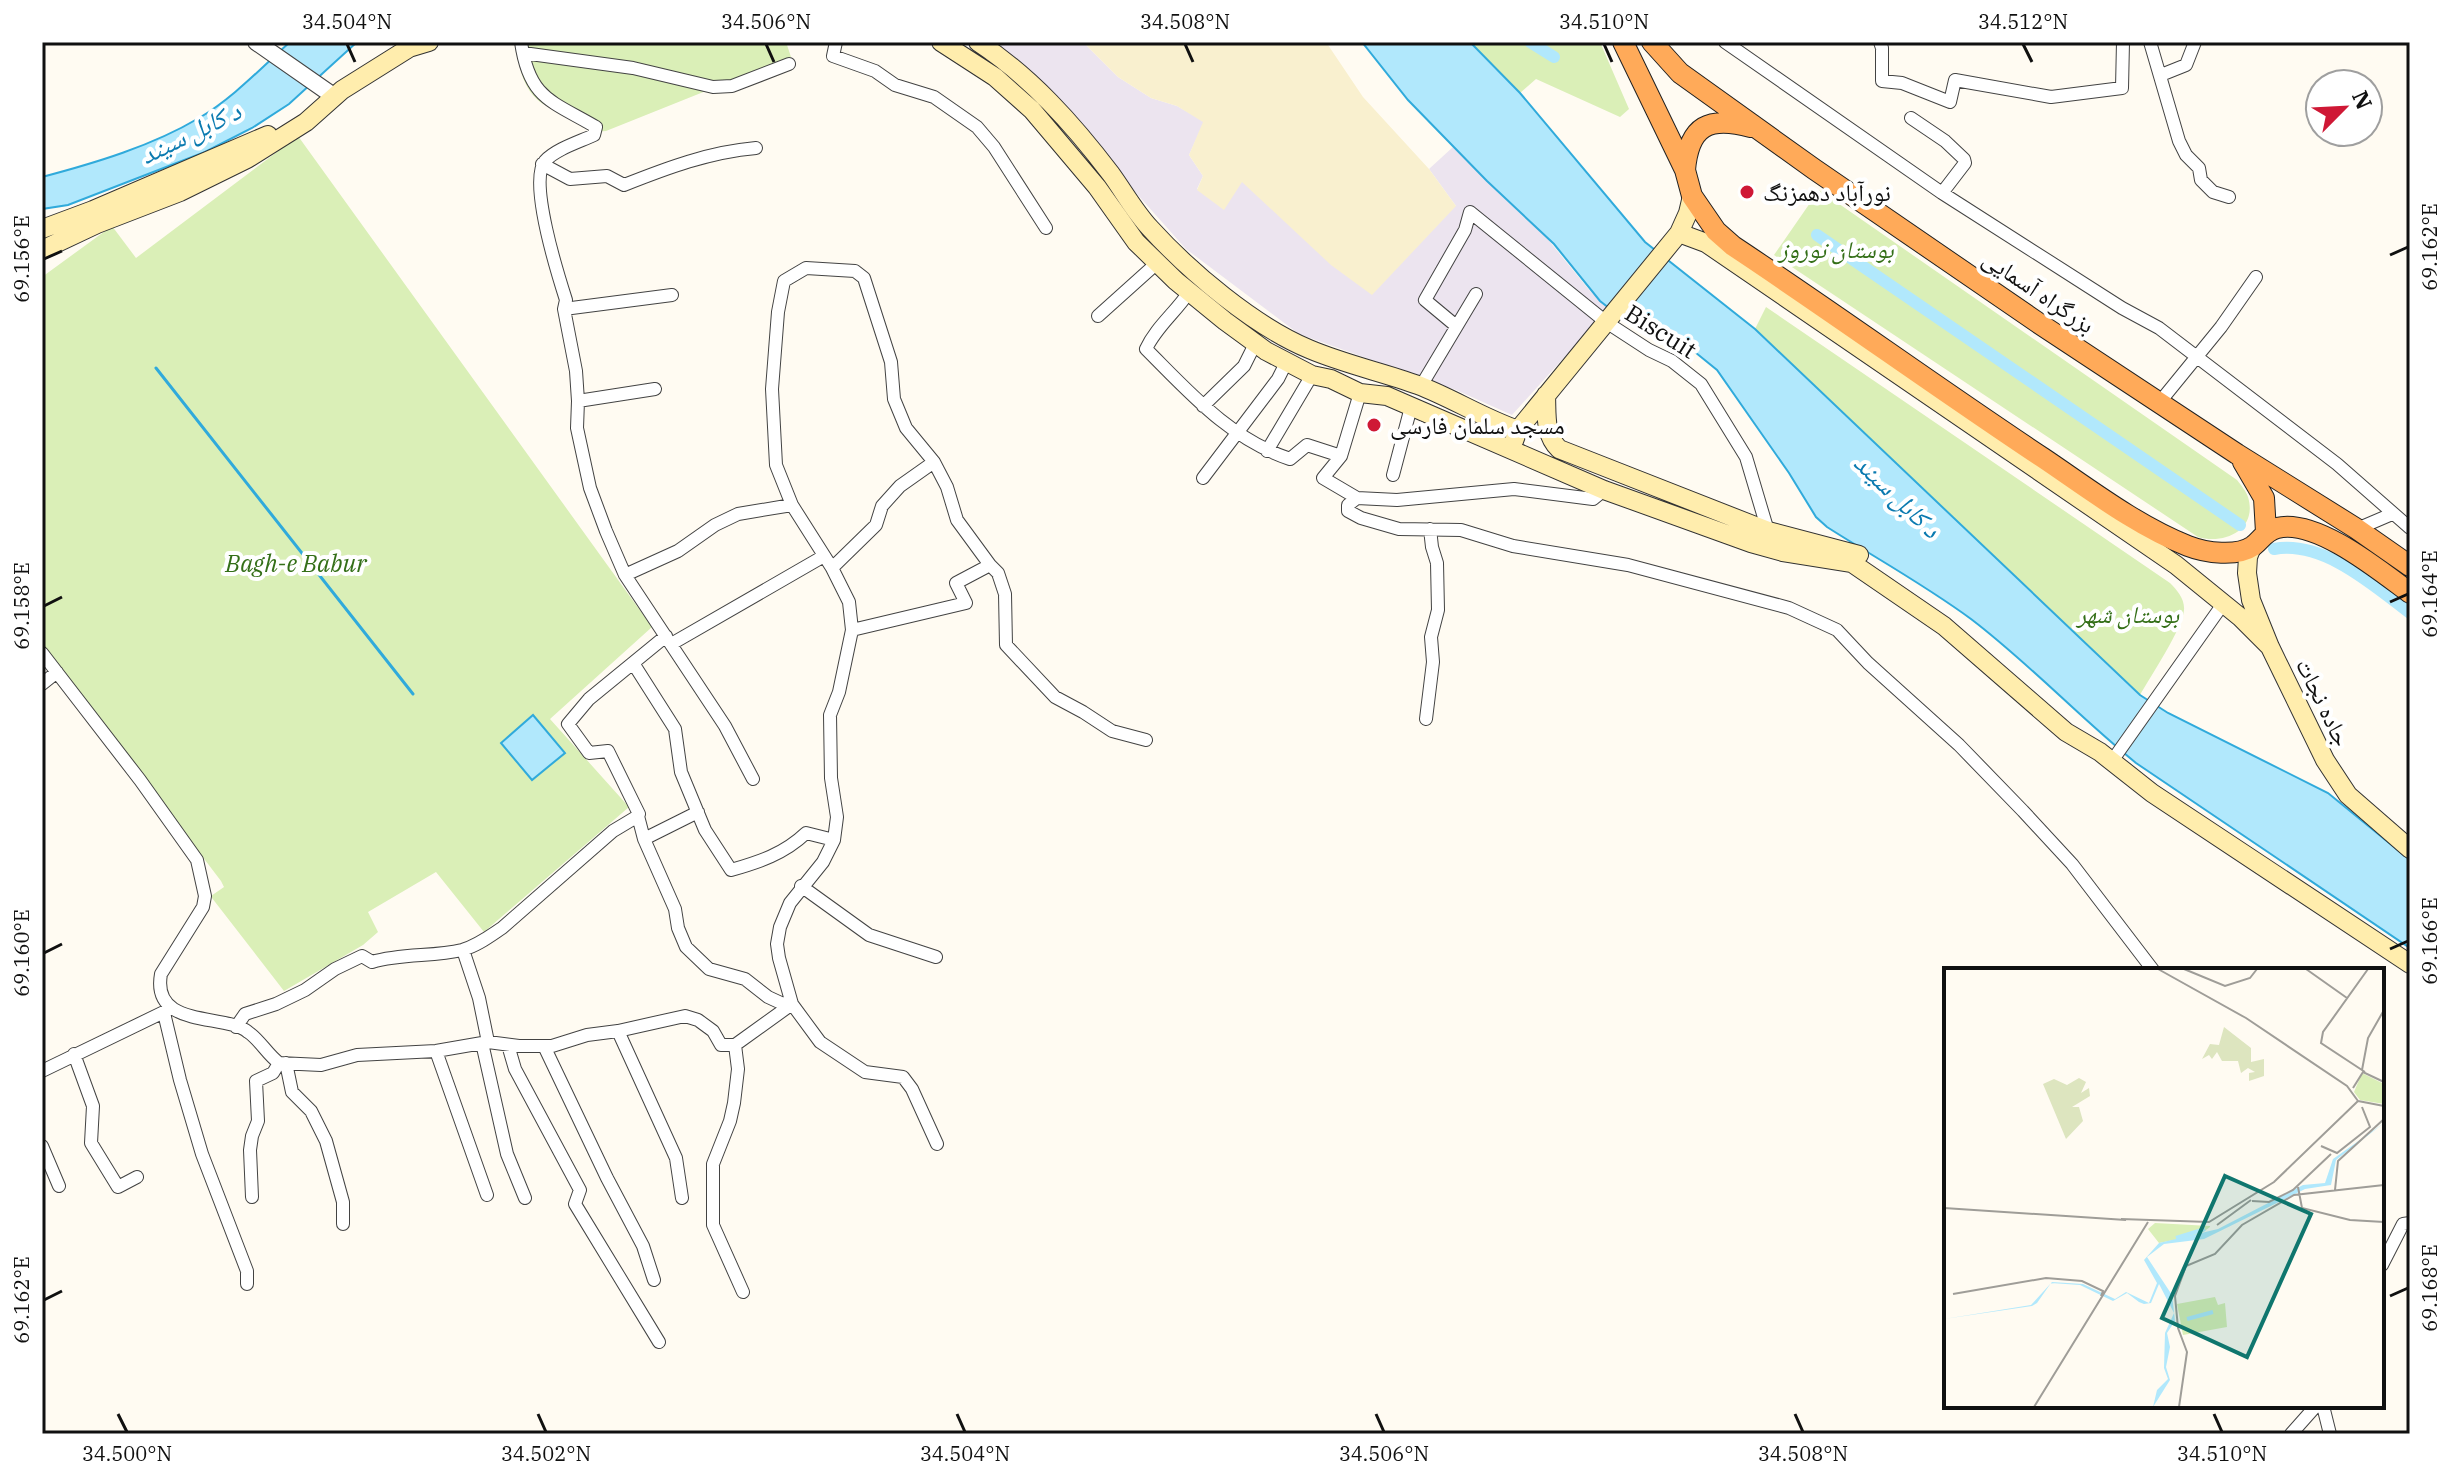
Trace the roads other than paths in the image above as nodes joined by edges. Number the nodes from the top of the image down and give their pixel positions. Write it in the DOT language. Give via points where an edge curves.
graph roads {
  1 [pos="429,42"];
  2 [pos="836,42"];
  3 [pos="941,42"];
  4 [pos="978,42"];
  5 [pos="1623,42"];
  6 [pos="1652,42"];
  7 [pos="1725,42"];
  8 [pos="1880,42"];
  9 [pos="2150,42"];
  10 [pos="2195,42"];
  11 [pos="261,43"];
  12 [pos="2128,43"];
  13 [pos="400,44"];
  14 [pos="522,48"];
  15 [pos="789,64"];
  16 [pos="2161,75"];
  17 [pos="325,90"];
  18 [pos="1911,118"];
  19 [pos="1763,130"];
  20 [pos="756,148"];
  21 [pos="542,164"];
  22 [pos="1685,170"];
  23 [pos="1942,193"];
  24 [pos="1692,196"];
  25 [pos="2229,197"];
  26 [pos="1046,228"];
  27 [pos="42,229"];
  28 [pos="1679,233"];
  29 [pos="42,250"];
  30 [pos="1157,263"];
  31 [pos="2256,277"];
  32 [pos="1189,292"];
  33 [pos="1476,294"];
  34 [pos="672,295"];
  35 [pos="564,309"];
  36 [pos="1098,316"];
  37 [pos="1609,319"];
  38 [pos="1455,325"];
  39 [pos="1255,344"];
  40 [pos="2197,357"];
  41 [pos="1287,361"];
  42 [pos="1312,375"];
  43 [pos="1421,386"];
  44 [pos="655,389"];
  45 [pos="1360,393"];
  46 [pos="1546,395"];
  47 [pos="578,401"];
  48 [pos="2159,403"];
  49 [pos="1203,406"];
  50 [pos="1411,407"];
  51 [pos="1518,430"];
  52 [pos="1238,434"];
  53 [pos="1267,451"];
  54 [pos="1510,451"];
  55 [pos="2237,454"];
  56 [pos="1341,456"];
  57 [pos="934,462"];
  58 [pos="1393,475"];
  59 [pos="1203,478"];
  60 [pos="1604,490"];
  61 [pos="1357,498"];
  62 [pos="792,505"];
  63 [pos="2392,514"];
  64 [pos="2410,528"];
  65 [pos="1430,529"];
  66 [pos="2357,529"];
  67 [pos="1768,531"];
  68 [pos="2259,540"];
  69 [pos="824,556"];
  70 [pos="990,565"];
  71 [pos="2410,566"];
  72 [pos="832,568"];
  73 [pos="625,575"];
  74 [pos="2410,593"];
  75 [pos="2223,604"];
  76 [pos="852,630"];
  77 [pos="669,640"];
  78 [pos="2270,647"];
  79 [pos="42,653"];
  80 [pos="633,663"];
  81 [pos="57,672"];
  82 [pos="42,684"];
  83 [pos="1426,719"];
  84 [pos="1146,740"];
  85 [pos="2110,755"];
  86 [pos="753,779"];
  87 [pos="698,812"];
  88 [pos="638,816"];
  89 [pos="644,839"];
  90 [pos="834,840"];
  91 [pos="2410,849"];
  92 [pos="801,886"];
  93 [pos="463,950"];
  94 [pos="936,957"];
  95 [pos="2410,964"];
  96 [pos="2151,968"];
  97 [pos="792,1004"];
  98 [pos="167,1011"];
  99 [pos="236,1027"];
  100 [pos="618,1031"];
  101 [pos="485,1042"];
  102 [pos="508,1045"];
  103 [pos="735,1045"];
  104 [pos="544,1046"];
  105 [pos="436,1051"];
  106 [pos="74,1054"];
  107 [pos="282,1063"];
  108 [pos="42,1071"];
  109 [pos="937,1144"];
  110 [pos="42,1146"];
  111 [pos="137,1177"];
  112 [pos="59,1186"];
  113 [pos="487,1195"];
  114 [pos="252,1197"];
  115 [pos="525,1198"];
  116 [pos="682,1198"];
  117 [pos="2410,1223"];
  118 [pos="343,1224"];
  119 [pos="2384,1261"];
  120 [pos="654,1280"];
  121 [pos="247,1284"];
  122 [pos="743,1292"];
  123 [pos="659,1342"];
  124 [pos="2314,1408"];
  125 [pos="2322,1408"];
  126 [pos="2291,1434"];
  127 [pos="2330,1434"];
  1 -- 13 [label="main road"];
  2 -- 26 [label="street" via="833,56 934,97 977,127"];
  3 -- 30 [label="main road" via="995,77 1032,110"];
  4 -- 43 [label="main road" via="1043,94 1148,227 1235,303 1273,332 1309,349"];
  5 -- 22 [label="highway"];
  6 -- 19 [label="highway, بزرگراه آسمایی" via="1680,73"];
  7 -- 23 [label="street"];
  8 -- 12 [label="street" via="1882,81 1950,102 1955,80 2051,97 2122,88"];
  9 -- 16 [label="street"];
  10 -- 16 [label="street" via="2186,65"];
  11 -- 17 [label="street"];
  13 -- 17 [label="main road"];
  14 -- 15 [label="street" via="713,87 732,86"];
  14 -- 21 [label="street" via="534,85 545,98 596,127 594,135"];
  16 -- 25 [label="street" via="2186,155 2213,192"];
  17 -- 27 [label="main road" via="266,136"];
  17 -- 29 [label="main road" via="306,122 247,159"];
  18 -- 23 [label="street" via="1964,159"];
  19 -- 22 [label="highway" via="1708,124 1692,137"];
  19 -- 48 [label="highway, بزرگراه آسمایی"];
  20 -- 21 [label="street" via="671,166 624,185 607,176 570,179"];
  21 -- 35 [label="street" via="538,183"];
  22 -- 24 [label="highway"];
  23 -- 40 [label="street"];
  24 -- 28 [label="main road"];
  24 -- 68 [label="highway" via="1733,246 2142,522 2210,552 2235,552"];
  28 -- 37 [label="main road"];
  28 -- 75 [label="main road" via="1706,243 1980,429 2176,565"];
  30 -- 32 [label="main road"];
  30 -- 36 [label="street"];
  31 -- 40 [label="street"];
  32 -- 39 [label="main road"];
  32 -- 49 [label="street" via="1146,349"];
  33 -- 38 [label="street"];
  34 -- 35 [label="street"];
  35 -- 47 [label="street"];
  37 -- 38 [label="street, Biscuit" via="1470,212 1425,300"];
  37 -- 46 [label="main road"];
  37 -- 67 [label="street, Biscuit" via="1701,384 1746,457"];
  38 -- 43 [label="street"];
  39 -- 41 [label="main road"];
  39 -- 49 [label="street" via="1244,366"];
  40 -- 48 [label="street"];
  40 -- 63 [label="street" via="2337,464"];
  41 -- 42 [label="main road"];
  41 -- 52 [label="street"];
  42 -- 45 [label="main road"];
  42 -- 53 [label="street"];
  43 -- 51 [label="main road"];
  44 -- 47 [label="street"];
  45 -- 50 [label="main road" via="1387,396"];
  45 -- 56 [label="street"];
  46 -- 51 [label="main road"];
  46 -- 67 [label="main road" via="1550,440 1559,449"];
  47 -- 73 [label="street" via="577,428 590,488"];
  48 -- 55 [label="highway, بزرگراه آسمایی"];
  49 -- 52 [label="street"];
  50 -- 54 [label="main road"];
  50 -- 58 [label="street"];
  51 -- 54 [label="main road"];
  52 -- 53 [label="street"];
  52 -- 59 [label="street"];
  53 -- 56 [label="street" via="1290,459 1307,445"];
  54 -- 60 [label="main road"];
  55 -- 66 [label="highway, بزرگراه آسمایی"];
  55 -- 68 [label="highway" via="2264,498"];
  56 -- 61 [label="street" via="1323,478"];
  57 -- 62 [label="street" via="906,428 894,399 891,362 864,278 855,271 806,268 784,281 781,289 772,389 776,465"];
  57 -- 70 [label="street" via="957,520"];
  57 -- 72 [label="street" via="900,486 882,506 876,525"];
  60 -- 61 [label="street" via="1593,499 1514,489 1397,500"];
  60 -- 85 [label="main road" via="1751,543 1852,563 1944,626 2066,732"];
  61 -- 65 [label="street" via="1348,511 1361,518 1399,529"];
  62 -- 69 [label="street"];
  62 -- 73 [label="street" via="738,514 678,551"];
  63 -- 64 [label="street"];
  63 -- 66 [label="street"];
  65 -- 83 [label="street" via="1438,610 1431,637"];
  65 -- 96 [label="street" via="1461,530 1513,546 1658,572 1789,608 1837,630 2023,811 2072,864"];
  66 -- 71 [label="highway, بزرگراه آسمایی"];
  67 -- 85 [label="main road" via="1856,553 1949,618"];
  68 -- 74 [label="highway" via="2285,527 2301,528 2350,551"];
  68 -- 78 [label="main road, جاده نجات" via="2248,557 2247,573 2251,600"];
  69 -- 72 [label="street"];
  69 -- 77 [label="street"];
  70 -- 76 [label="street" via="956,583 966,603"];
  70 -- 84 [label="street" via="1005,594 1006,645 1055,697 1112,731"];
  72 -- 76 [label="street" via="849,602"];
  73 -- 77 [label="street"];
  75 -- 78 [label="main road"];
  75 -- 85 [label="street"];
  76 -- 90 [label="street" via="830,715"];
  77 -- 80 [label="street"];
  77 -- 86 [label="street"];
  78 -- 91 [label="main road, جاده نجات" via="2336,779"];
  79 -- 81 [label="street"];
  80 -- 87 [label="street" via="675,729 681,772"];
  80 -- 88 [label="street" via="578,708 568,724 589,753 608,751"];
  81 -- 82 [label="street"];
  81 -- 98 [label="street" via="197,860 203,907 161,974"];
  85 -- 95 [label="main road" via="2152,793"];
  87 -- 89 [label="street"];
  87 -- 90 [label="street" via="731,870 791,848 806,833"];
  88 -- 89 [label="street"];
  88 -- 93 [label="street" via="613,831 502,928"];
  89 -- 97 [label="street" via="686,947 709,969 745,979 768,997"];
  90 -- 92 [label="street"];
  92 -- 94 [label="street" via="869,935"];
  92 -- 97 [label="street" via="777,944"];
  93 -- 99 [label="street" via="372,962 362,956 305,990 245,1014"];
  93 -- 101 [label="street" via="479,998"];
  97 -- 103 [label="street"];
  97 -- 109 [label="street" via="820,1042 848,1062 865,1072 903,1077"];
  98 -- 99 [label="street"];
  98 -- 106 [label="street"];
  98 -- 121 [label="street" via="180,1080 247,1271"];
  99 -- 107 [label="street" via="247,1030"];
  100 -- 103 [label="street" via="685,1016 713,1031 721,1045"];
  100 -- 104 [label="street"];
  100 -- 116 [label="street" via="676,1158"];
  101 -- 102 [label="street"];
  101 -- 105 [label="street"];
  101 -- 115 [label="street" via="507,1154"];
  102 -- 104 [label="street"];
  102 -- 123 [label="street" via="515,1069 580,1190 575,1204"];
  103 -- 122 [label="street" via="734,1103 713,1164 713,1225"];
  104 -- 120 [label="street" via="643,1246"];
  105 -- 107 [label="street" via="357,1055 321,1065"];
  105 -- 113 [label="street"];
  106 -- 108 [label="street"];
  106 -- 111 [label="street" via="93,1106 91,1143 97,1155 118,1187"];
  107 -- 114 [label="street" via="256,1081"];
  107 -- 118 [label="street" via="292,1092 311,1111 326,1141 343,1202"];
  110 -- 112 [label="street"];
  117 -- 119 [label="street" via="2403,1224"];
  124 -- 126 [label="street"];
  125 -- 127 [label="street"];
}
